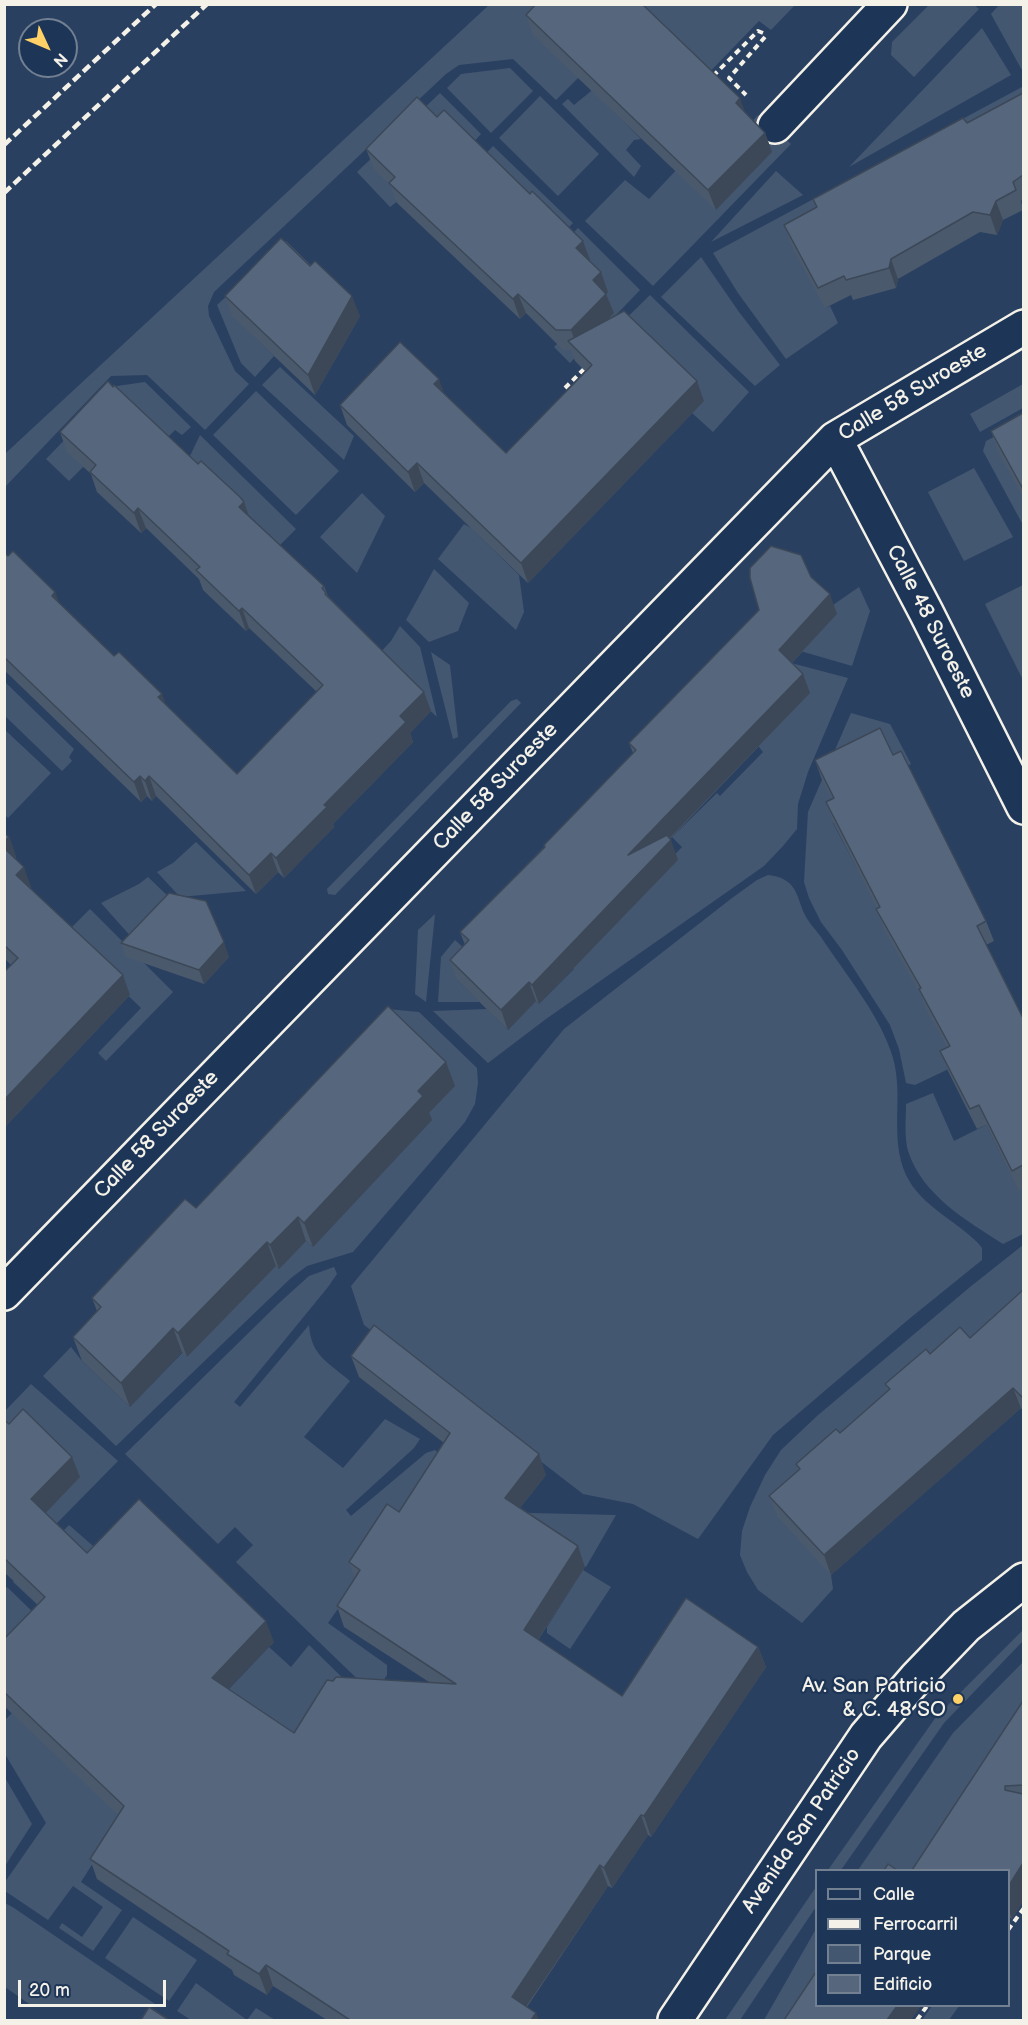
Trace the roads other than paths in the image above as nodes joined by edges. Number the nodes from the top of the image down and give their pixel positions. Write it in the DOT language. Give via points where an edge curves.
graph roads {
  1 [pos="890,4"];
  2 [pos="777,124"];
  3 [pos="1023,327"];
  4 [pos="835,439"];
  5 [pos="1023,807"];
  6 [pos="4,1293"];
  7 [pos="1023,1580"];
  8 [pos="675,2020"];
  1 -- 2 [label="street"];
  3 -- 4 [label="street, Calle 58 Suroeste"];
  4 -- 5 [label="street, Calle 48 Suroeste"];
  4 -- 6 [label="street, Calle 58 Suroeste"];
  7 -- 8 [label="street, Avenida San Patricio" via="966,1626 866,1736"];
}
